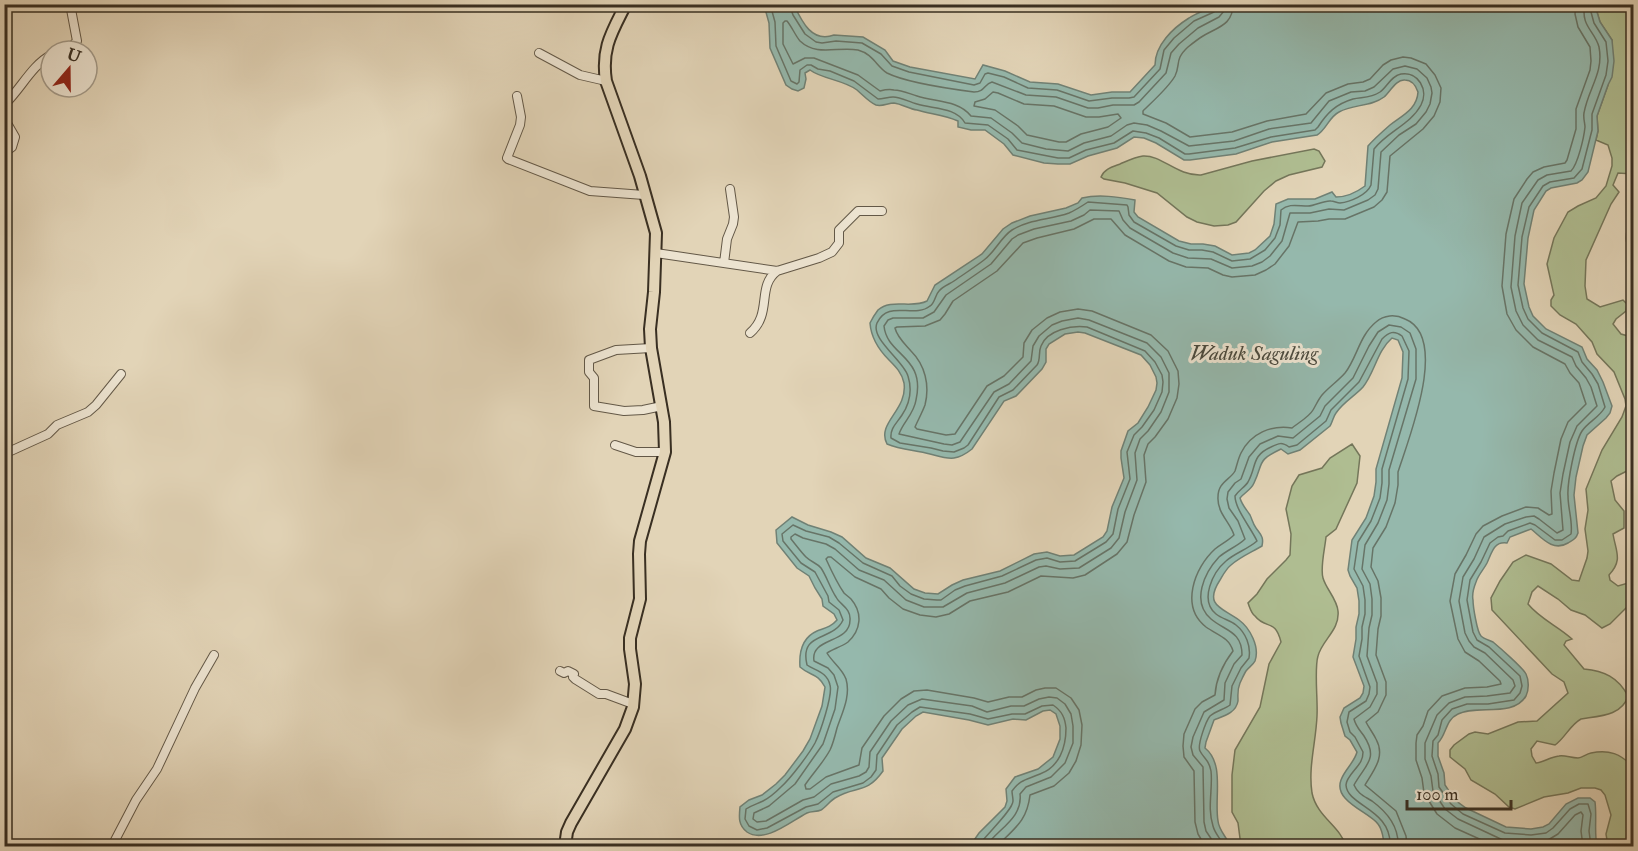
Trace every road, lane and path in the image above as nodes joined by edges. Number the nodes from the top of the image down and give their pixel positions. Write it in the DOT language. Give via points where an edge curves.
graph roads {
  1 [pos="70,4"];
  2 [pos="626,4"];
  3 [pos="76,39"];
  4 [pos="539,53"];
  5 [pos="39,64"];
  6 [pos="606,81"];
  7 [pos="517,96"];
  8 [pos="4,105"];
  9 [pos="4,118"];
  10 [pos="4,153"];
  11 [pos="730,189"];
  12 [pos="645,195"];
  13 [pos="882,212"];
  14 [pos="1634,220"];
  15 [pos="656,253"];
  16 [pos="1634,258"];
  17 [pos="724,262"];
  18 [pos="777,271"];
  19 [pos="750,333"];
  20 [pos="651,348"];
  21 [pos="121,374"];
  22 [pos="662,406"];
  23 [pos="615,445"];
  24 [pos="665,452"];
  25 [pos="4,454"];
  26 [pos="214,655"];
  27 [pos="560,671"];
  28 [pos="633,704"];
  29 [pos="112,846"];
  30 [pos="565,846"];
  1 -- 3 [label="street"];
  2 -- 6 [label="main road" via="606,46"];
  4 -- 6 [label="street" via="580,75"];
  5 -- 8 [label="street"];
  6 -- 12 [label="main road"];
  7 -- 12 [label="street" via="520,124 508,159 590,191"];
  9 -- 10 [label="street" via="15,137 12,147"];
  11 -- 17 [label="street" via="734,217"];
  12 -- 15 [label="main road" via="656,233"];
  13 -- 18 [label="street" via="858,212 839,230 839,243 832,252"];
  14 -- 16 [label="street" via="1629,232"];
  15 -- 17 [label="street"];
  15 -- 20 [label="main road"];
  17 -- 18 [label="street"];
  18 -- 19 [label="street" via="768,283 764,312"];
  20 -- 22 [label="main road"];
  20 -- 22 [label="street" via="616,350 589,360 589,372 594,378 594,406 624,411"];
  21 -- 25 [label="street" via="88,412"];
  22 -- 24 [label="main road"];
  23 -- 24 [label="street" via="634,452"];
  24 -- 28 [label="main road" via="640,541 640,599 630,638"];
  26 -- 29 [label="street" via="158,769"];
  27 -- 28 [label="street" via="572,673 599,694"];
  28 -- 30 [label="main road" via="625,729 571,823"];
}
